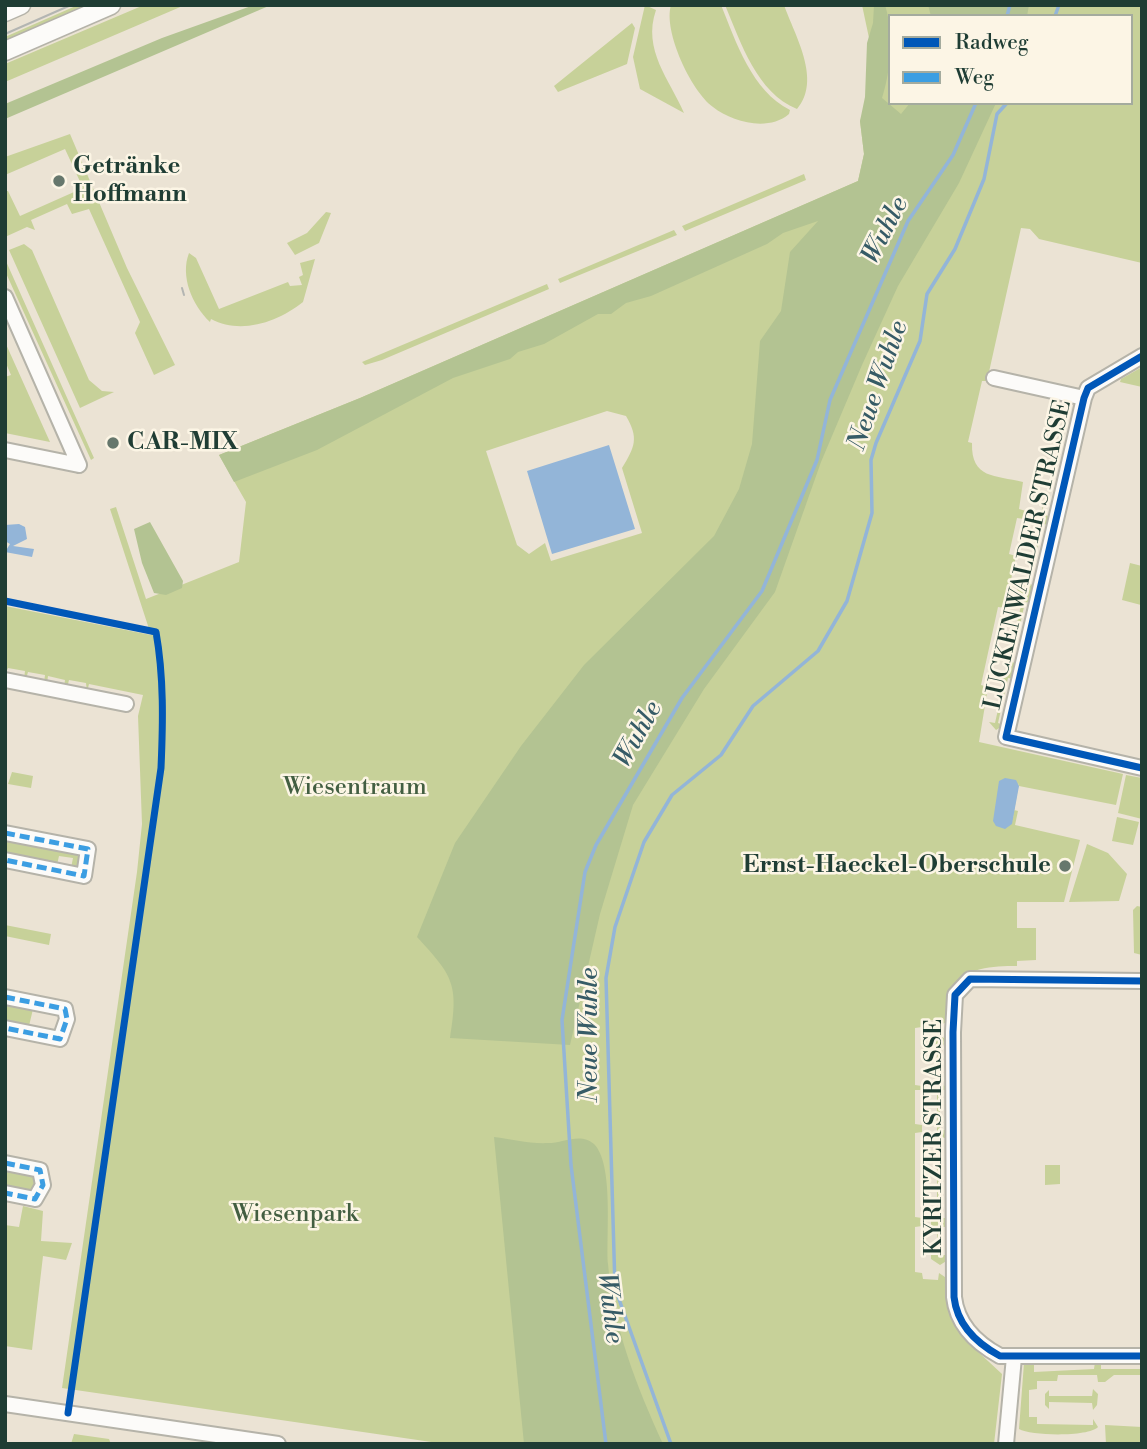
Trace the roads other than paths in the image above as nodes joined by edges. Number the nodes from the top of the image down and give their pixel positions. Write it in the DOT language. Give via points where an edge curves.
graph roads {
  1 [pos="21,5"];
  2 [pos="111,5"];
  3 [pos="5,12"];
  4 [pos="5,51"];
  5 [pos="5,297"];
  6 [pos="1142,356"];
  7 [pos="994,378"];
  8 [pos="1084,398"];
  9 [pos="5,450"];
  10 [pos="5,680"];
  11 [pos="126,704"];
  12 [pos="1142,768"];
  13 [pos="5,832"];
  14 [pos="5,860"];
  15 [pos="1142,981"];
  16 [pos="5,997"];
  17 [pos="5,1028"];
  18 [pos="5,1163"];
  19 [pos="5,1194"];
  20 [pos="1142,1356"];
  21 [pos="1014,1357"];
  22 [pos="5,1404"];
  23 [pos="278,1444"];
  24 [pos="1006,1444"];
  1 -- 3 [label="main road"];
  2 -- 4 [label="main road"];
  5 -- 9 [label="street" via="79,464"];
  6 -- 8 [label="street, LUCKENWALDER STRASSE" via="1088,388"];
  7 -- 8 [label="street"];
  8 -- 12 [label="street, LUCKENWALDER STRASSE" via="1006,737"];
  10 -- 11 [label="street"];
  13 -- 14 [label="street" via="88,849 84,876"];
  15 -- 21 [label="street, KYRITZER STRASSE" via="970,979 954,995 956,1312 962,1325 988,1350"];
  16 -- 17 [label="street" via="65,1009 66,1019 60,1039"];
  18 -- 19 [label="street" via="40,1170 43,1185 35,1199"];
  20 -- 21 [label="street"];
  21 -- 24 [label="street"];
  22 -- 23 [label="street"];
}
